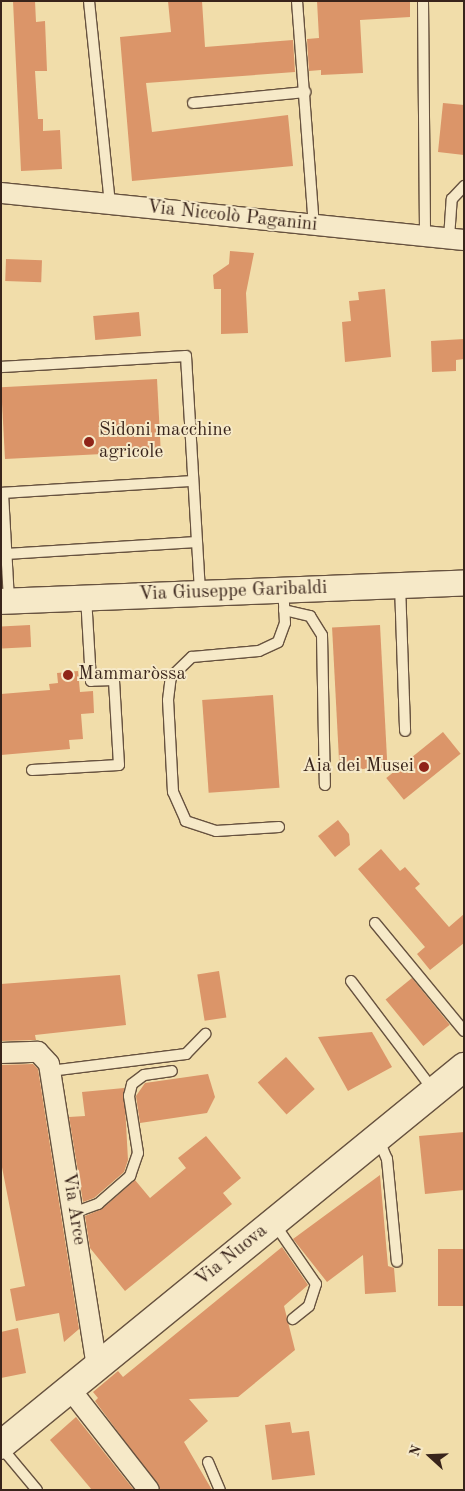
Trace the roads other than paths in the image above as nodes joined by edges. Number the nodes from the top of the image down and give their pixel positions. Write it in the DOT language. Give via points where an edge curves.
graph roads {
  1 [pos="89,1"];
  2 [pos="297,1"];
  3 [pos="423,1"];
  4 [pos="305,92"];
  5 [pos="193,103"];
  6 [pos="464,186"];
  7 [pos="1,193"];
  8 [pos="110,205"];
  9 [pos="314,225"];
  10 [pos="425,236"];
  11 [pos="457,239"];
  12 [pos="1,367"];
  13 [pos="193,481"];
  14 [pos="2,493"];
  15 [pos="196,542"];
  16 [pos="7,554"];
  17 [pos="464,582"];
  18 [pos="400,585"];
  19 [pos="200,594"];
  20 [pos="86,598"];
  21 [pos="283,600"];
  22 [pos="5,601"];
  23 [pos="405,731"];
  24 [pos="32,770"];
  25 [pos="325,785"];
  26 [pos="279,827"];
  27 [pos="375,923"];
  28 [pos="351,981"];
  29 [pos="464,1031"];
  30 [pos="205,1034"];
  31 [pos="1,1053"];
  32 [pos="46,1063"];
  33 [pos="464,1067"];
  34 [pos="172,1071"];
  35 [pos="434,1091"];
  36 [pos="377,1138"];
  37 [pos="74,1213"];
  38 [pos="273,1222"];
  39 [pos="397,1262"];
  40 [pos="293,1319"];
  41 [pos="97,1366"];
  42 [pos="70,1389"];
  43 [pos="1,1446"];
  44 [pos="208,1462"];
  45 [pos="37,1490"];
  46 [pos="149,1490"];
  47 [pos="220,1490"];
  1 -- 8 [label="lane"];
  2 -- 4 [label="lane"];
  3 -- 10 [label="lane"];
  4 -- 5 [label="lane"];
  4 -- 9 [label="lane"];
  6 -- 11 [label="lane" via="452,199"];
  7 -- 8 [label="street, Via Niccolò Paganini"];
  8 -- 9 [label="street, Via Niccolò Paganini"];
  9 -- 10 [label="street, Via Niccolò Paganini"];
  10 -- 11 [label="street, Via Niccolò Paganini"];
  12 -- 13 [label="lane" via="186,356"];
  13 -- 14 [label="lane"];
  13 -- 15 [label="lane"];
  14 -- 16 [label="lane"];
  15 -- 16 [label="lane"];
  15 -- 19 [label="lane"];
  16 -- 22 [label="lane"];
  17 -- 18 [label="street, Via Giuseppe Garibaldi"];
  18 -- 21 [label="street, Via Giuseppe Garibaldi"];
  18 -- 23 [label="lane"];
  19 -- 20 [label="street, Via Giuseppe Garibaldi"];
  19 -- 21 [label="street, Via Giuseppe Garibaldi"];
  20 -- 22 [label="street, Via Giuseppe Garibaldi"];
  20 -- 24 [label="lane" via="91,681 114,680 119,765"];
  21 -- 25 [label="lane" via="310,616 322,635"];
  21 -- 26 [label="lane" via="284,629 273,646 259,652 192,657 171,677 168,700 173,792 186,821 210,830"];
  27 -- 29 [label="lane"];
  28 -- 35 [label="lane"];
  30 -- 32 [label="lane" via="186,1054"];
  31 -- 32 [label="street" via="27,1050"];
  32 -- 37 [label="street, Via Arce"];
  33 -- 35 [label="main road, Via Nuova"];
  34 -- 37 [label="lane" via="144,1075 132,1084 129,1096 138,1153 130,1176 98,1204"];
  35 -- 36 [label="main road, Via Nuova"];
  36 -- 38 [label="main road, Via Nuova"];
  36 -- 39 [label="lane" via="387,1159"];
  37 -- 41 [label="street, Via Arce"];
  38 -- 40 [label="lane" via="316,1284 309,1306"];
  38 -- 41 [label="main road, Via Nuova"];
  41 -- 42 [label="main road, Via Nuova"];
  42 -- 43 [label="main road, Via Nuova"];
  42 -- 46 [label="street"];
  43 -- 45 [label="lane"];
  44 -- 47 [label="lane"];
}
